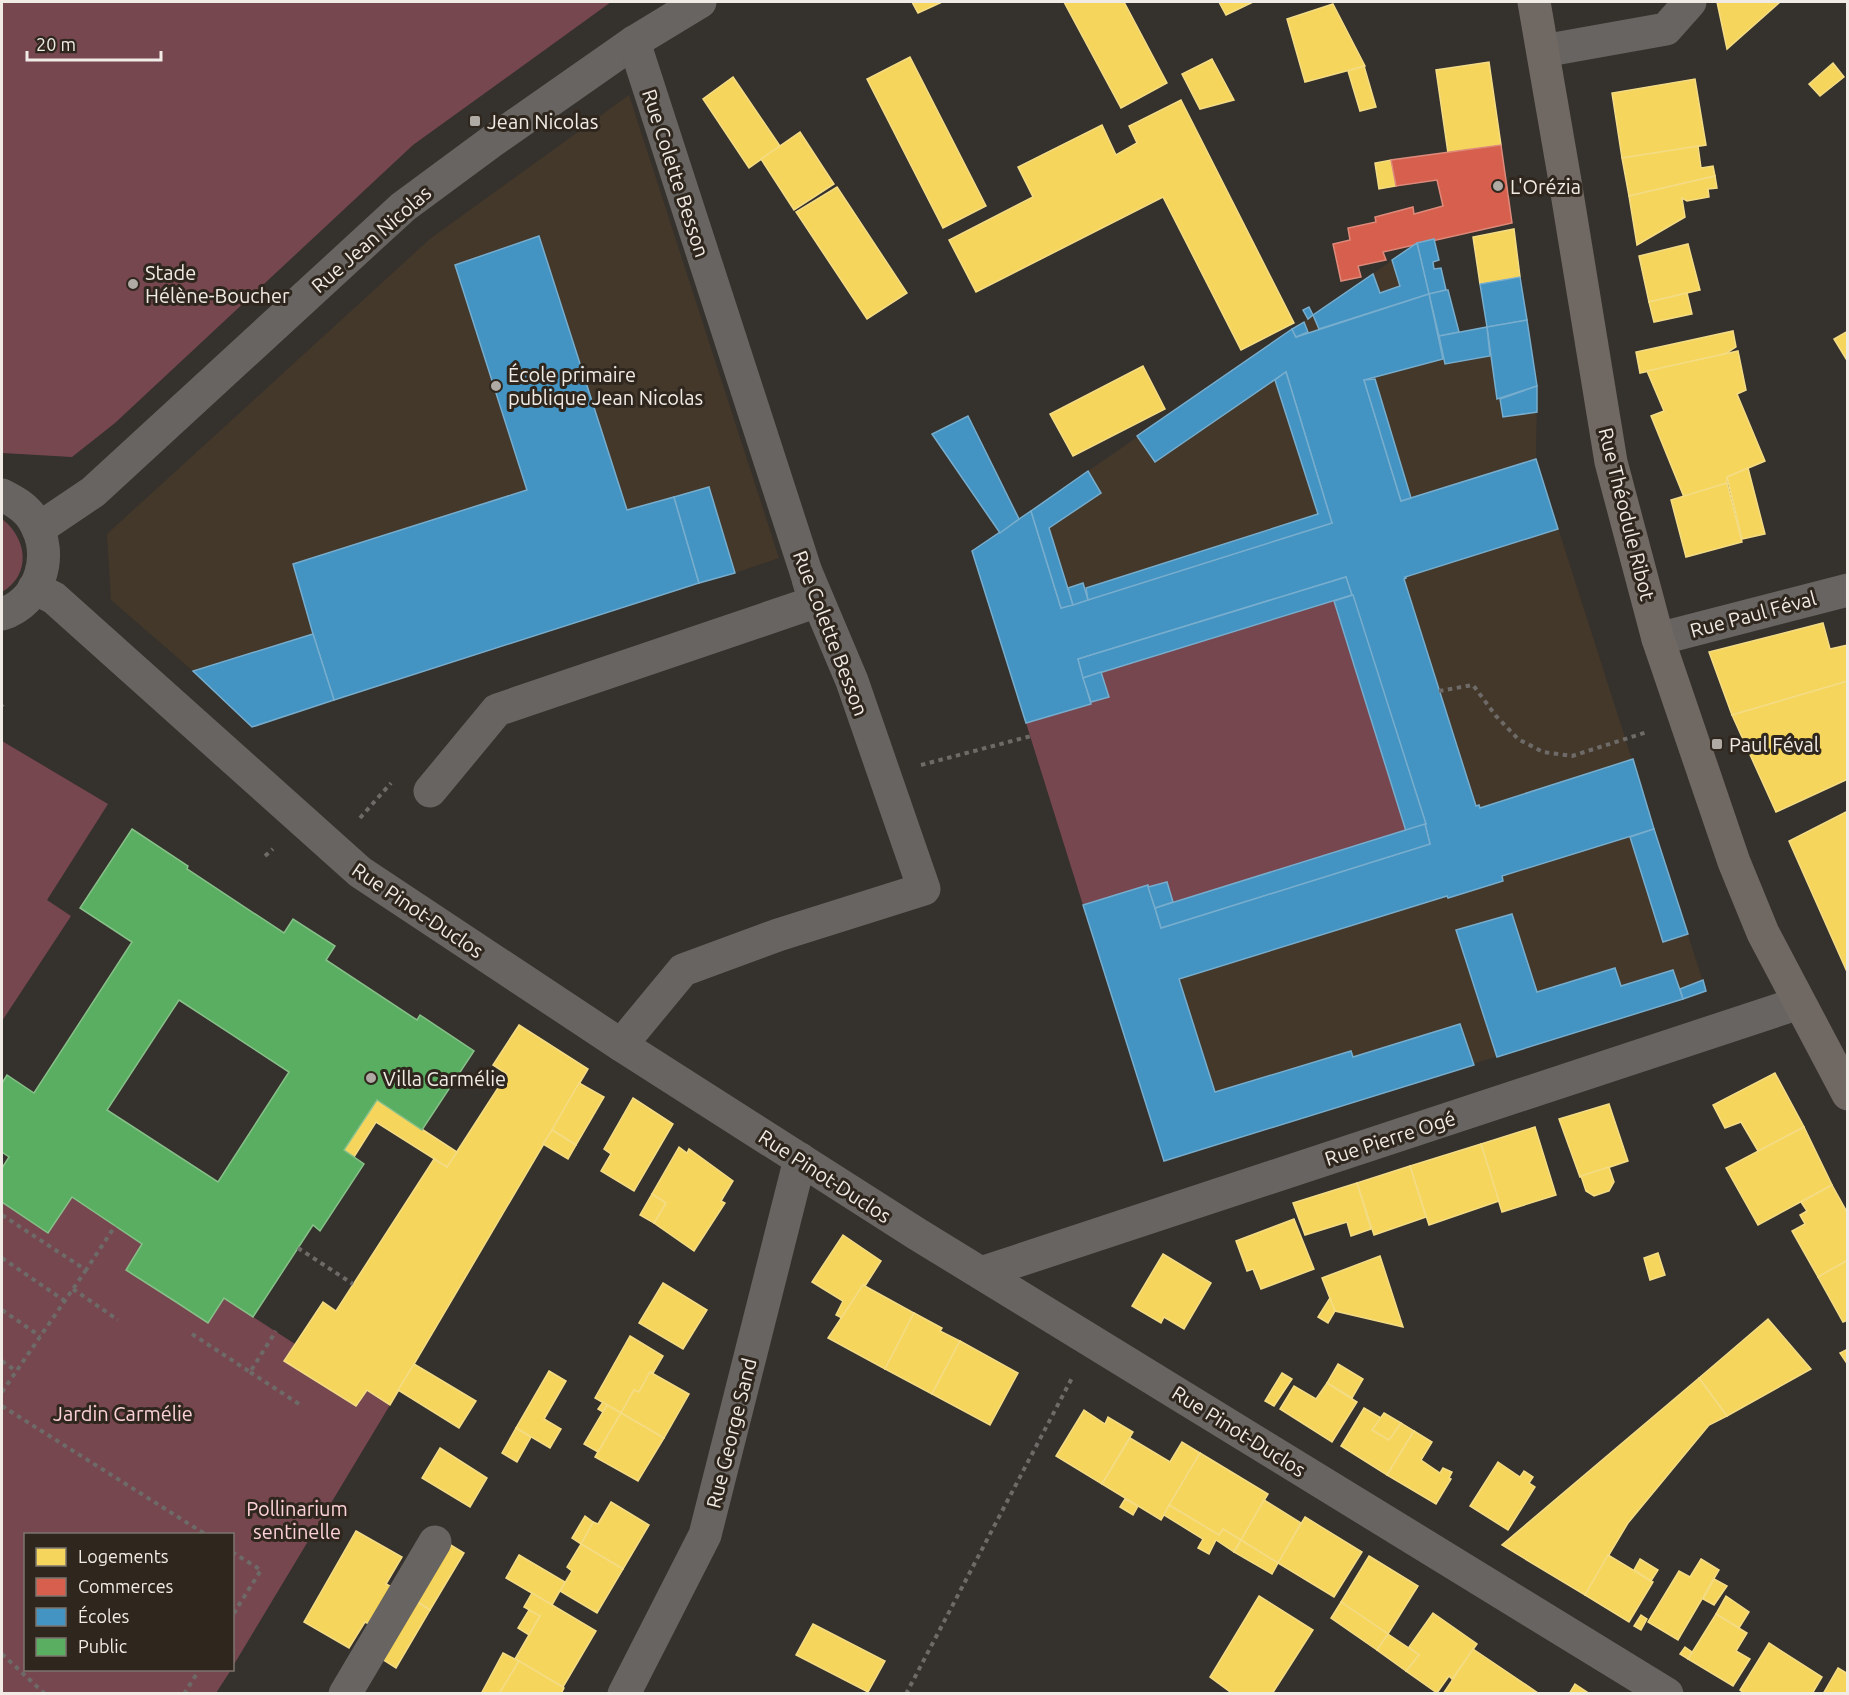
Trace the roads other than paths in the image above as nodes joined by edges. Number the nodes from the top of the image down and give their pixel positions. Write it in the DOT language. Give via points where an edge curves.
graph roads {
  1 [pos="700,2"];
  2 [pos="1534,2"];
  3 [pos="1690,2"];
  4 [pos="634,42"];
  5 [pos="1543,51"];
  6 [pos="2,495"];
  7 [pos="38,529"];
  8 [pos="806,572"];
  9 [pos="34,588"];
  10 [pos="1848,590"];
  11 [pos="2,614"];
  12 [pos="1658,639"];
  13 [pos="430,791"];
  14 [pos="1799,1004"];
  15 [pos="621,1045"];
  16 [pos="1848,1094"];
  17 [pos="800,1159"];
  18 [pos="981,1273"];
  19 [pos="435,1542"];
  20 [pos="345,1694"];
  21 [pos="624,1694"];
  22 [pos="1667,1694"];
  1 -- 4 [label="street, Rue Jean Nicolas"];
  2 -- 5 [label="main road, Rue Théodule Ribot"];
  3 -- 5 [label="street" via="1666,29"];
  4 -- 7 [label="street, Rue Jean Nicolas" via="403,207 93,492"];
  4 -- 8 [label="street, Rue Colette Besson"];
  5 -- 12 [label="main road, Rue Théodule Ribot" via="1611,462"];
  6 -- 7 [label="street" via="19,504"];
  7 -- 9 [label="street" via="45,560"];
  8 -- 13 [label="street" via="815,602 497,710"];
  8 -- 15 [label="street, Rue Colette Besson" via="852,681 924,889 683,970"];
  9 -- 11 [label="street" via="28,598"];
  9 -- 15 [label="street, Rue Pinot-Duclos" via="54,598 360,872"];
  10 -- 12 [label="street, Rue Paul Féval"];
  12 -- 14 [label="main road, Rue Théodule Ribot" via="1734,862 1762,933"];
  14 -- 16 [label="main road, Rue Théodule Ribot"];
  14 -- 18 [label="street, Rue Pierre Ogé"];
  15 -- 17 [label="street, Rue Pinot-Duclos"];
  17 -- 18 [label="street, Rue Pinot-Duclos"];
  17 -- 21 [label="street, Rue George Sand" via="705,1535"];
  18 -- 22 [label="street, Rue Pinot-Duclos"];
  19 -- 20 [label="street"];
}
